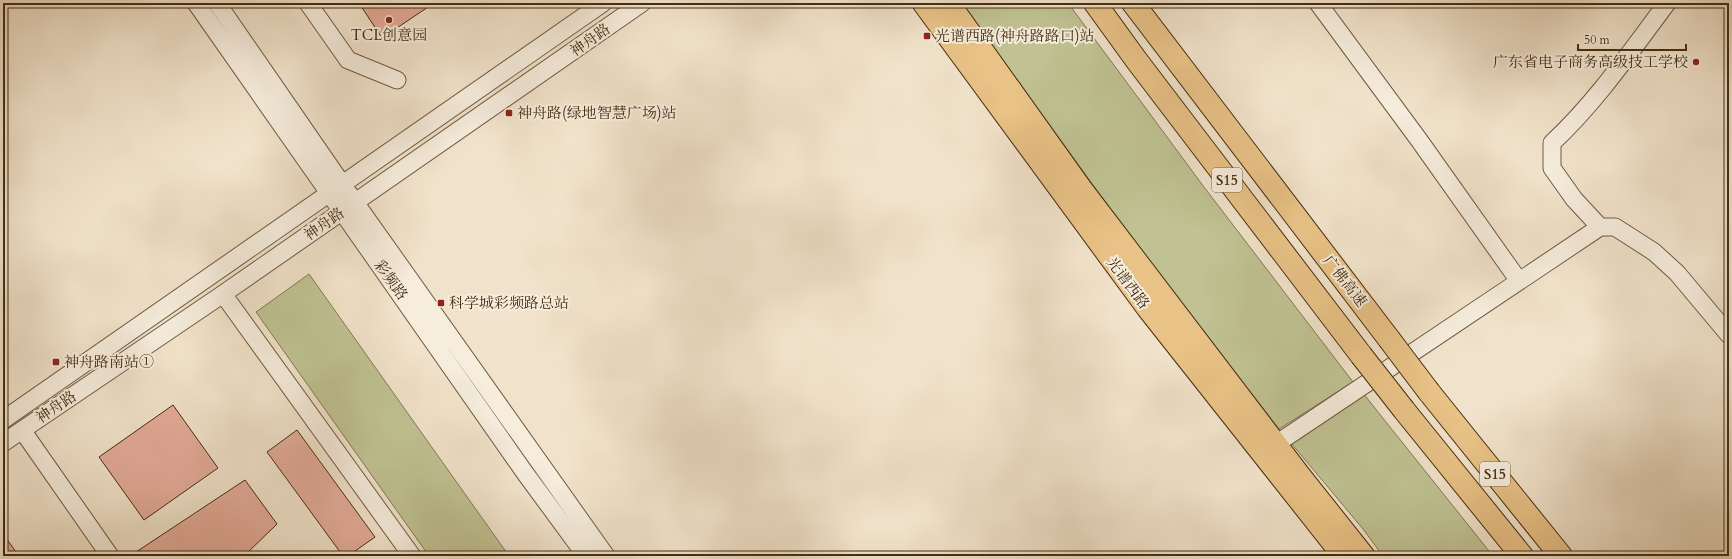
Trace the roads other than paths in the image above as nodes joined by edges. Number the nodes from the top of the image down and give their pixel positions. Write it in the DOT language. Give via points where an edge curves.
graph roads {
  1 [pos="196,3"];
  2 [pos="308,3"];
  3 [pos="603,3"];
  4 [pos="642,3"];
  5 [pos="923,3"];
  6 [pos="948,3"];
  7 [pos="1094,3"];
  8 [pos="1133,3"];
  9 [pos="1318,3"];
  10 [pos="1667,3"];
  11 [pos="223,5"];
  12 [pos="397,80"];
  13 [pos="335,188"];
  14 [pos="349,207"];
  15 [pos="1600,227"];
  16 [pos="1519,281"];
  17 [pos="223,294"];
  18 [pos="1729,334"];
  19 [pos="3,420"];
  20 [pos="22,430"];
  21 [pos="3,443"];
  22 [pos="1276,444"];
  23 [pos="110,556"];
  24 [pos="412,556"];
  25 [pos="586,556"];
  26 [pos="606,556"];
  27 [pos="1343,556"];
  28 [pos="1364,556"];
  29 [pos="1522,556"];
  30 [pos="1561,556"];
  1 -- 13 [label="street, 彩频路"];
  2 -- 12 [label="street" via="348,60"];
  3 -- 13 [label="street, 神舟路"];
  4 -- 14 [label="street, 神舟路"];
  5 -- 27 [label="main road, 光谱西路" via="1147,308"];
  6 -- 22 [label="main road" via="1081,188"];
  7 -- 29 [label="highway, S15, bridge" via="1361,355"];
  8 -- 30 [label="highway, 广佛高速 / S15, bridge" via="1429,392"];
  9 -- 16 [label="street"];
  10 -- 15 [label="street" via="1594,98 1552,143 1552,168 1574,199"];
  11 -- 13 [label="street, 彩频路"];
  13 -- 14 [label="street, 彩频路"];
  13 -- 19 [label="street, 神舟路"];
  14 -- 17 [label="street, 神舟路"];
  14 -- 25 [label="street, 彩频路" via="418,318"];
  14 -- 26 [label="street, 彩频路"];
  15 -- 16 [label="street"];
  15 -- 18 [label="street" via="1615,227 1654,252 1678,273"];
  16 -- 22 [label="street"];
  17 -- 20 [label="street, 神舟路"];
  17 -- 24 [label="street"];
  20 -- 21 [label="street, 神舟路"];
  20 -- 23 [label="street"];
  22 -- 28 [label="main road"];
}
